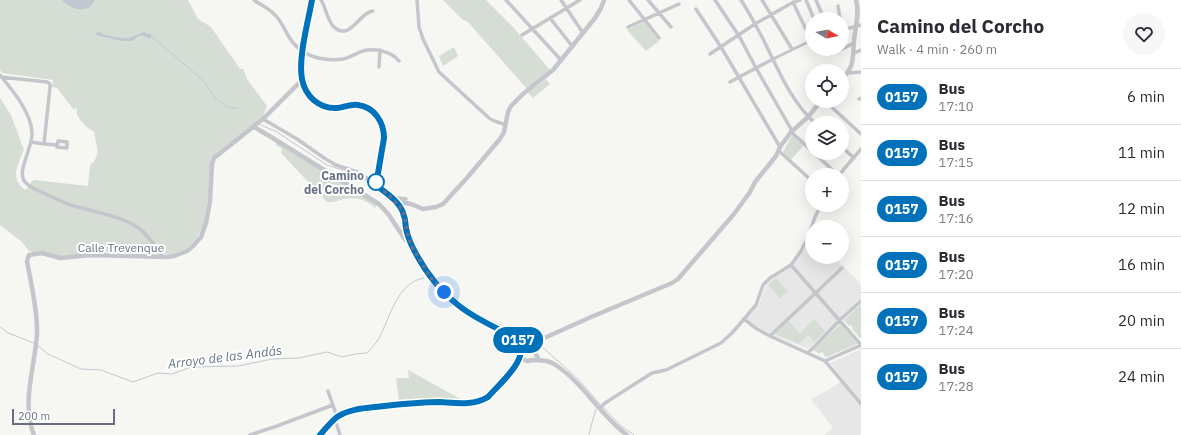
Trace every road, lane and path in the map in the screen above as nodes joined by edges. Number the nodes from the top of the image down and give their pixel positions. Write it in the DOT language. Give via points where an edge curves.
graph roads {
  1 [pos="254,0"];
  2 [pos="312,0"];
  3 [pos="321,0"];
  4 [pos="417,0"];
  5 [pos="506,0"];
  6 [pos="561,0"];
  7 [pos="580,0"];
  8 [pos="604,0"];
  9 [pos="629,0"];
  10 [pos="648,0"];
  11 [pos="716,0"];
  12 [pos="741,0"];
  13 [pos="762,0"];
  14 [pos="800,0"];
  15 [pos="806,0"];
  16 [pos="816,0"];
  17 [pos="856,0"];
  18 [pos="793,2"];
  19 [pos="679,4"];
  20 [pos="838,6"];
  21 [pos="859,6"];
  22 [pos="566,8"];
  23 [pos="696,9"];
  24 [pos="373,11"];
  25 [pos="811,12"];
  26 [pos="821,12"];
  27 [pos="839,12"];
  28 [pos="659,13"];
  29 [pos="771,14"];
  30 [pos="550,18"];
  31 [pos="645,20"];
  32 [pos="755,24"];
  33 [pos="859,25"];
  34 [pos="805,26"];
  35 [pos="628,27"];
  36 [pos="671,27"];
  37 [pos="849,27"];
  38 [pos="533,28"];
  39 [pos="583,32"];
  40 [pos="738,34"];
  41 [pos="522,35"];
  42 [pos="659,38"];
  43 [pos="805,43"];
  44 [pos="854,43"];
  45 [pos="572,46"];
  46 [pos="849,46"];
  47 [pos="721,47"];
  48 [pos="792,49"];
  49 [pos="380,50"];
  50 [pos="861,50"];
  51 [pos="302,51"];
  52 [pos="854,53"];
  53 [pos="710,54"];
  54 [pos="773,59"];
  55 [pos="561,60"];
  56 [pos="399,61"];
  57 [pos="379,67"];
  58 [pos="756,68"];
  59 [pos="849,69"];
  60 [pos="861,72"];
  61 [pos="849,73"];
  62 [pos="1,76"];
  63 [pos="739,78"];
  64 [pos="302,80"];
  65 [pos="730,82"];
  66 [pos="815,108"];
  67 [pos="833,108"];
  68 [pos="807,116"];
  69 [pos="809,116"];
  70 [pos="263,120"];
  71 [pos="805,120"];
  72 [pos="505,125"];
  73 [pos="255,126"];
  74 [pos="791,132"];
  75 [pos="861,134"];
  76 [pos="31,142"];
  77 [pos="44,144"];
  78 [pos="57,145"];
  79 [pos="805,145"];
  80 [pos="780,149"];
  81 [pos="861,149"];
  82 [pos="849,154"];
  83 [pos="854,158"];
  84 [pos="822,160"];
  85 [pos="830,168"];
  86 [pos="845,168"];
  87 [pos="805,174"];
  88 [pos="376,185"];
  89 [pos="390,196"];
  90 [pos="406,201"];
  91 [pos="399,204"];
  92 [pos="818,212"];
  93 [pos="403,228"];
  94 [pos="412,247"];
  95 [pos="163,257"];
  96 [pos="791,265"];
  97 [pos="842,268"];
  98 [pos="816,293"];
  99 [pos="861,301"];
  100 [pos="744,319"];
  101 [pos="840,320"];
  102 [pos="770,336"];
  103 [pos="520,342"];
  104 [pos="861,345"];
  105 [pos="527,347"];
  106 [pos="522,350"];
  107 [pos="534,352"];
  108 [pos="808,353"];
  109 [pos="521,356"];
  110 [pos="525,360"];
  111 [pos="531,360"];
  112 [pos="539,360"];
  113 [pos="825,361"];
  114 [pos="518,363"];
  115 [pos="328,391"];
  116 [pos="861,404"];
  117 [pos="333,405"];
  118 [pos="600,408"];
  119 [pos="336,418"];
  120 [pos="34,435"];
  121 [pos="250,435"];
  122 [pos="320,435"];
  123 [pos="340,435"];
  124 [pos="627,435"];
  1 -- 51 [label="street" via="275,14 290,39"];
  2 -- 51 [label="street"];
  3 -- 24 [label="street" via="332,25 341,30 351,28 364,15"];
  4 -- 72 [label="street" via="419,27 439,72 489,118"];
  5 -- 38 [label="street"];
  6 -- 22 [label="street"];
  7 -- 22 [label="street"];
  8 -- 39 [label="street" via="595,18"];
  9 -- 31 [label="street"];
  10 -- 28 [label="street"];
  11 -- 40 [label="street"];
  12 -- 32 [label="street"];
  13 -- 29 [label="street"];
  14 -- 18 [label="street"];
  15 -- 25 [label="street"];
  16 -- 26 [label="street"];
  17 -- 21 [label="street"];
  18 -- 29 [label="street"];
  18 -- 34 [label="street"];
  19 -- 28 [label="street"];
  20 -- 27 [label="street"];
  21 -- 33 [label="street"];
  22 -- 30 [label="street"];
  22 -- 39 [label="street"];
  23 -- 47 [label="street"];
  28 -- 31 [label="street"];
  28 -- 36 [label="street"];
  29 -- 32 [label="street"];
  29 -- 48 [label="street"];
  30 -- 38 [label="street"];
  30 -- 45 [label="street"];
  31 -- 35 [label="street"];
  31 -- 42 [label="street"];
  32 -- 40 [label="street"];
  32 -- 54 [label="street"];
  33 -- 37 [label="street"];
  33 -- 44 [label="street"];
  38 -- 41 [label="street"];
  38 -- 55 [label="street"];
  39 -- 45 [label="street"];
  40 -- 47 [label="street"];
  40 -- 58 [label="street"];
  43 -- 48 [label="street"];
  44 -- 46 [label="street"];
  44 -- 52 [label="street"];
  45 -- 55 [label="street"];
  47 -- 53 [label="street"];
  47 -- 63 [label="street"];
  48 -- 54 [label="street"];
  49 -- 51 [label="street" via="334,60 319,58"];
  49 -- 56 [label="street"];
  49 -- 57 [label="street"];
  50 -- 52 [label="street"];
  51 -- 64 [label="street"];
  52 -- 59 [label="street"];
  54 -- 58 [label="street"];
  54 -- 68 [label="street"];
  55 -- 72 [label="street" via="553,70 514,102"];
  58 -- 63 [label="street"];
  58 -- 74 [label="street"];
  60 -- 61 [label="street"];
  62 -- 76 [label="street" via="17,96 24,110 32,131"];
  62 -- 77 [label="street" via="49,83"];
  63 -- 65 [label="street"];
  63 -- 80 [label="street"];
  64 -- 70 [label="street, Calle Trevenque"];
  64 -- 88 [label="street" via="309,96 319,104 331,108 351,105 365,107 380,119 384,138"];
  66 -- 69 [label="street"];
  67 -- 75 [label="street"];
  70 -- 73 [label="street, Calle Trevenque"];
  70 -- 88 [label="street" via="336,165 357,172"];
  71 -- 74 [label="street"];
  72 -- 90 [label="street" via="500,139 443,204 436,208 423,209"];
  73 -- 93 [label="street" via="379,204"];
  73 -- 95 [label="street, Calle Trevenque" via="214,158 210,201 201,237 187,251"];
  74 -- 79 [label="street"];
  74 -- 80 [label="street"];
  76 -- 77 [label="street"];
  76 -- 95 [label="street" via="22,173 22,179 28,185 66,203 114,217 134,226 146,235"];
  77 -- 78 [label="street"];
  80 -- 87 [label="street"];
  80 -- 107 [label="street" via="734,214 678,279 542,339"];
  81 -- 83 [label="street"];
  82 -- 83 [label="street"];
  83 -- 86 [label="street"];
  84 -- 85 [label="street"];
  88 -- 89 [label="street"];
  89 -- 90 [label="street"];
  89 -- 91 [label="street"];
  90 -- 91 [label="street"];
  91 -- 93 [label="street" via="405,218"];
  92 -- 96 [label="street" via="801,251"];
  93 -- 94 [label="street"];
  93 -- 94 [label="street" via="404,238"];
  94 -- 103 [label="street" via="431,278 458,305"];
  95 -- 120 [label="street, Calle Trevenque" via="96,255 60,258 42,253 29,255 27,261 37,328 28,403"];
  96 -- 98 [label="street"];
  96 -- 100 [label="street" via="763,285 756,305"];
  97 -- 98 [label="street"];
  98 -- 101 [label="street"];
  98 -- 102 [label="street"];
  99 -- 101 [label="street"];
  100 -- 102 [label="street"];
  100 -- 118 [label="street" via="721,343 666,370 652,373"];
  101 -- 104 [label="street"];
  101 -- 108 [label="street"];
  102 -- 108 [label="street"];
  103 -- 105 [label="street"];
  103 -- 106 [label="street"];
  104 -- 113 [label="street"];
  105 -- 106 [label="street"];
  105 -- 107 [label="street"];
  106 -- 109 [label="street"];
  107 -- 111 [label="street" via="534,358"];
  107 -- 112 [label="street"];
  108 -- 113 [label="street"];
  109 -- 110 [label="street"];
  109 -- 114 [label="street"];
  110 -- 111 [label="street"];
  110 -- 114 [label="street"];
  111 -- 112 [label="street"];
  112 -- 118 [label="street" via="558,366"];
  113 -- 116 [label="street"];
  114 -- 119 [label="street" via="482,401 414,403 358,409"];
  115 -- 117 [label="street"];
  117 -- 119 [label="street"];
  117 -- 121 [label="street"];
  118 -- 124 [label="street"];
  119 -- 122 [label="street"];
  119 -- 123 [label="street"];
}
